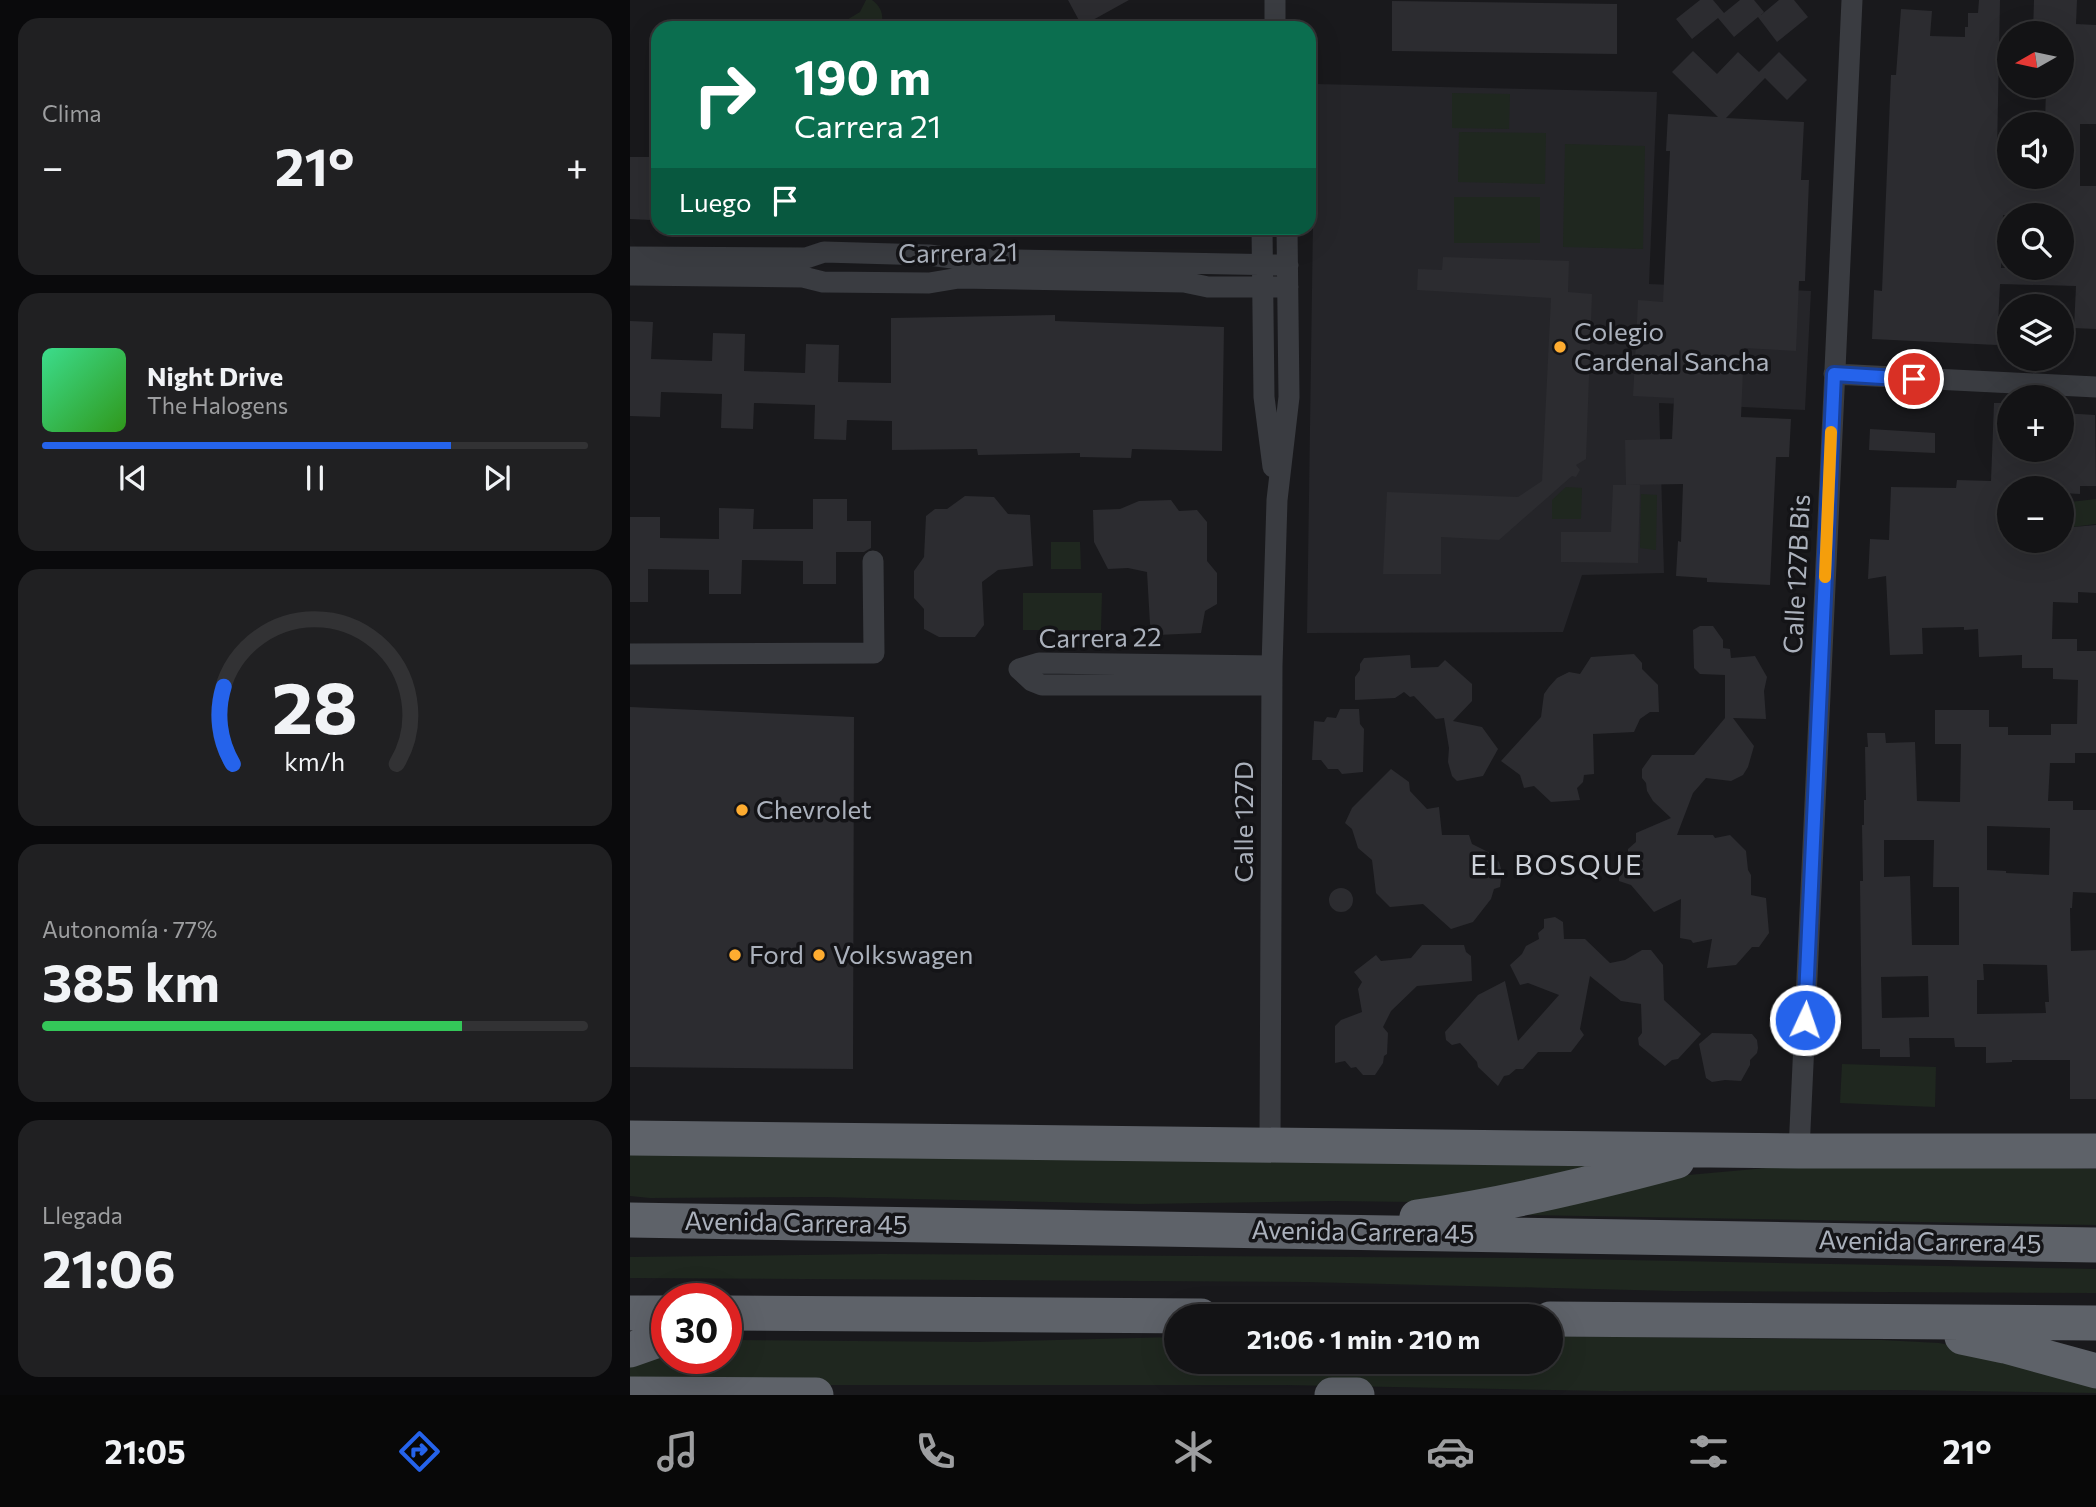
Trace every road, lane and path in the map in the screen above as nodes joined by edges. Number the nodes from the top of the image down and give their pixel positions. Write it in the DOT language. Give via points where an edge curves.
graph roads {
  1 [pos="1275,0"];
  2 [pos="1852,0"];
  3 [pos="1275,21"];
  4 [pos="1262,235"];
  5 [pos="1287,235"];
  6 [pos="630,257"];
  7 [pos="1262,264"];
  8 [pos="1288,265"];
  9 [pos="630,275"];
  10 [pos="1262,287"];
  11 [pos="1288,287"];
  12 [pos="1834,374"];
  13 [pos="2096,387"];
  14 [pos="1277,500"];
  15 [pos="873,561"];
  16 [pos="630,654"];
  17 [pos="1272,675"];
  18 [pos="630,1138"];
  19 [pos="1270,1145"];
  20 [pos="1721,1149"];
  21 [pos="1799,1151"];
  22 [pos="2096,1152"];
  23 [pos="635,1219"];
  24 [pos="1310,1231"];
  25 [pos="2096,1245"];
  26 [pos="630,1313"];
  27 [pos="651,1313"];
  28 [pos="742,1313"];
  29 [pos="767,1313"];
  30 [pos="1164,1316"];
  31 [pos="742,1318"];
  32 [pos="1563,1319"];
  33 [pos="1890,1322"];
  34 [pos="2096,1323"];
  35 [pos="651,1342"];
  36 [pos="630,1350"];
  37 [pos="2096,1371"];
  38 [pos="630,1394"];
  39 [pos="742,1395"];
  40 [pos="816,1395"];
  41 [pos="1332,1395"];
  42 [pos="1357,1395"];
  1 -- 3 [label="street"];
  2 -- 12 [label="street, Calle 127B Bis"];
  4 -- 7 [label="street, Calle 127D"];
  5 -- 8 [label="street, Calle 127D"];
  6 -- 7 [label="street, Carrera 21" via="806,258 824,252"];
  7 -- 8 [label="street, Carrera 21"];
  7 -- 10 [label="street, Calle 127D"];
  8 -- 11 [label="street, Calle 127D"];
  9 -- 10 [label="street, Carrera 21" via="803,277 823,282 929,283 972,278 1184,282"];
  10 -- 11 [label="street, Carrera 21"];
  10 -- 14 [label="street, Calle 127D" via="1264,397"];
  11 -- 14 [label="street, Calle 127D" via="1289,397"];
  12 -- 13 [label="street"];
  12 -- 21 [label="street, Calle 127B Bis"];
  14 -- 17 [label="street, Calle 127D"];
  15 -- 16 [label="street" via="874,653"];
  17 -- 17 [label="street, Carrera 22" via="1039,663 1019,669 1042,685"];
  17 -- 19 [label="street, Calle 127D"];
  18 -- 19 [label="highway"];
  19 -- 20 [label="highway"];
  20 -- 21 [label="highway"];
  20 -- 24 [label="highway" via="1455,1212"];
  21 -- 22 [label="highway"];
  23 -- 24 [label="highway, Avenida Carrera 45"];
  24 -- 25 [label="highway, Avenida Carrera 45"];
  26 -- 27 [label="highway"];
  28 -- 29 [label="highway"];
  29 -- 30 [label="highway"];
  29 -- 31 [label="highway"];
  32 -- 33 [label="highway"];
  33 -- 34 [label="highway"];
  33 -- 37 [label="highway"];
  35 -- 36 [label="highway"];
  38 -- 39 [label="highway"];
  39 -- 40 [label="highway"];
  41 -- 42 [label="highway"];
}
